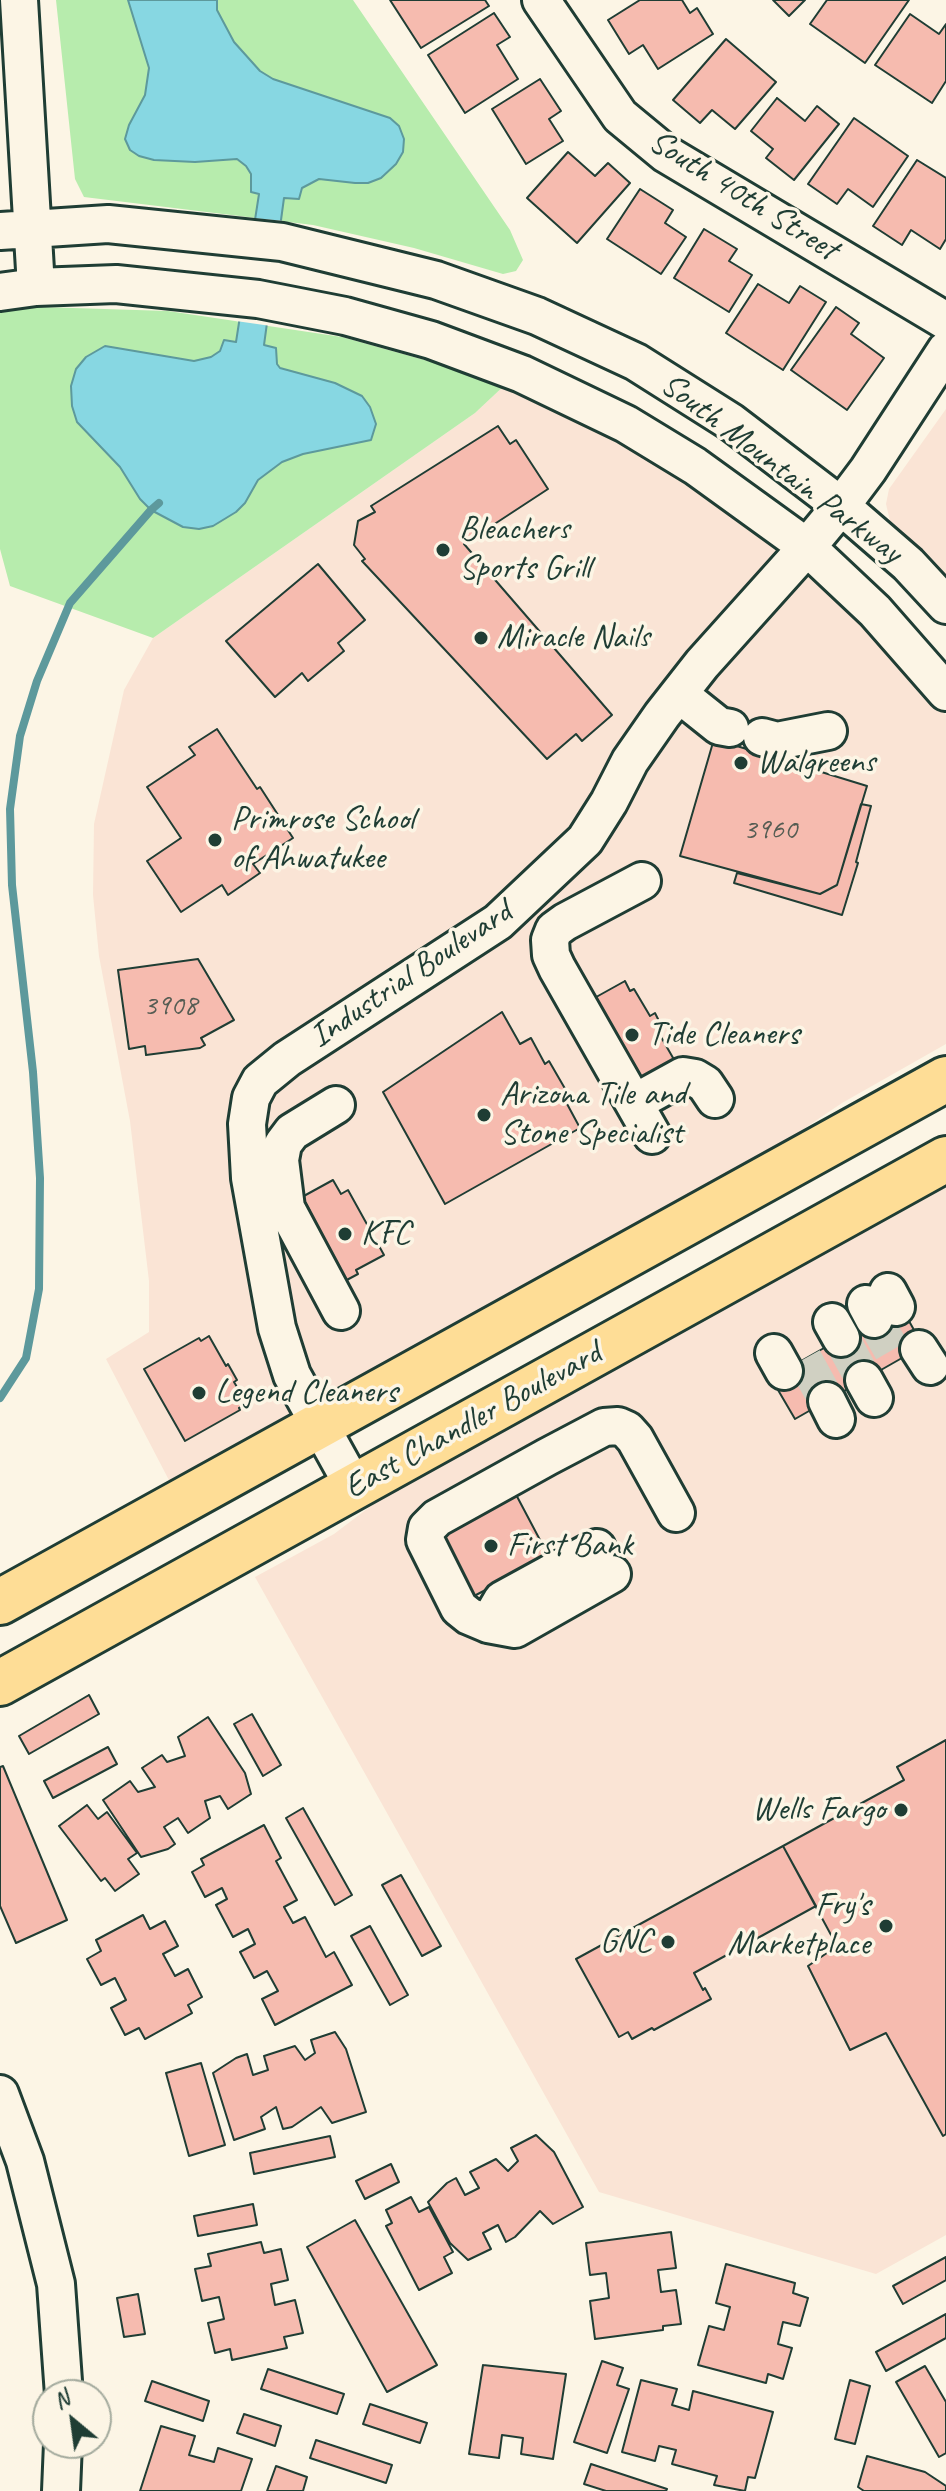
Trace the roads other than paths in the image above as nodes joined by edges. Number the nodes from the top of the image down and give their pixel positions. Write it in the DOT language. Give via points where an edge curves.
graph roads {
  1 [pos="19,0"];
  2 [pos="541,0"];
  3 [pos="16,229"];
  4 [pos="36,287"];
  5 [pos="0,292"];
  6 [pos="946,321"];
  7 [pos="946,350"];
  8 [pos="824,527"];
  9 [pos="946,605"];
  10 [pos="946,692"];
  11 [pos="679,694"];
  12 [pos="828,731"];
  13 [pos="642,881"];
  14 [pos="946,1079"];
  15 [pos="715,1099"];
  16 [pos="634,1103"];
  17 [pos="336,1105"];
  18 [pos="652,1135"];
  19 [pos="946,1159"];
  20 [pos="341,1311"];
  21 [pos="320,1424"];
  22 [pos="354,1487"];
  23 [pos="676,1513"];
  24 [pos="605,1561"];
  25 [pos="0,1602"];
  26 [pos="0,1683"];
  27 [pos="0,2094"];
  28 [pos="63,2379"];
  29 [pos="62,2459"];
  30 [pos="61,2491"];
  1 -- 3 [label="street"];
  2 -- 6 [label="street, South 40th Street" via="620,116 666,154"];
  3 -- 4 [label="street"];
  3 -- 8 [label="street, South Mountain Parkway" via="108,224 264,240 436,280 537,316 636,362 731,422"];
  4 -- 5 [label="street, South Mountain Parkway"];
  4 -- 8 [label="street, South Mountain Parkway" via="116,284 240,296 345,316 431,340 522,374"];
  7 -- 8 [label="street, Industrial Boulevard"];
  8 -- 9 [label="street, South Mountain Parkway" via="908,564"];
  8 -- 10 [label="street, South Mountain Parkway" via="875,611"];
  8 -- 11 [label="street, Industrial Boulevard"];
  11 -- 12 [label="street" via="719,726 777,741"];
  11 -- 21 [label="street, Industrial Boulevard" via="630,761 585,840 537,887 478,936 287,1059 260,1081 251,1098 250,1178 277,1328 292,1375"];
  13 -- 16 [label="street" via="565,922 550,940 557,968"];
  14 -- 21 [label="main road, East Chandler Boulevard"];
  15 -- 16 [label="street" via="705,1084 683,1076"];
  16 -- 18 [label="street"];
  17 -- 20 [label="street" via="292,1132 280,1160 286,1208"];
  19 -- 22 [label="main road, East Chandler Boulevard"];
  21 -- 22 [label="street, Industrial Boulevard"];
  21 -- 25 [label="main road, East Chandler Boulevard"];
  22 -- 26 [label="main road, East Chandler Boulevard"];
  23 -- 24 [label="street" via="635,1439 618,1426 604,1427 437,1518 425,1540 459,1608 488,1624 502,1600"];
  27 -- 28 [label="street" via="25,2161 56,2284"];
  29 -- 30 [label="street"];
}
